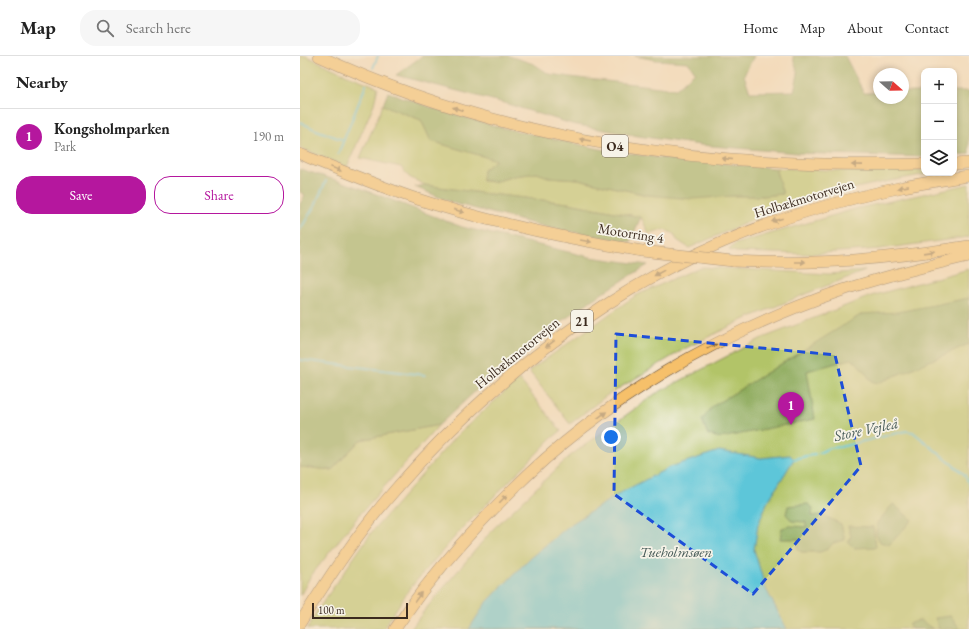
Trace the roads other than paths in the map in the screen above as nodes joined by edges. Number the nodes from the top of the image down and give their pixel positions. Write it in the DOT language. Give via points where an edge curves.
graph roads {
  1 [pos="319,56"];
  2 [pos="300,154"];
  3 [pos="969,163"];
  4 [pos="921,164"];
  5 [pos="957,164"];
  6 [pos="969,176"];
  7 [pos="969,246"];
  8 [pos="969,256"];
  9 [pos="300,623"];
  10 [pos="395,629"];
  4 -- 1 [label="highway, O4, one-way" via="869,166 755,162 612,145 537,131 455,109"];
  2 -- 7 [label="highway, Motorring 4, one-way, bridge" via="406,195 456,210 520,228 642,251 733,261 810,262 907,255"];
  3 -- 5 [label="highway"];
  6 -- 9 [label="highway, Holbækmotorvejen / 21, one-way" via="874,193 770,223 675,264 588,317 502,383 427,454 357,538"];
  10 -- 8 [label="highway, one-way" via="453,553 511,491 581,430 656,378 707,348 794,308 884,277"];
}
